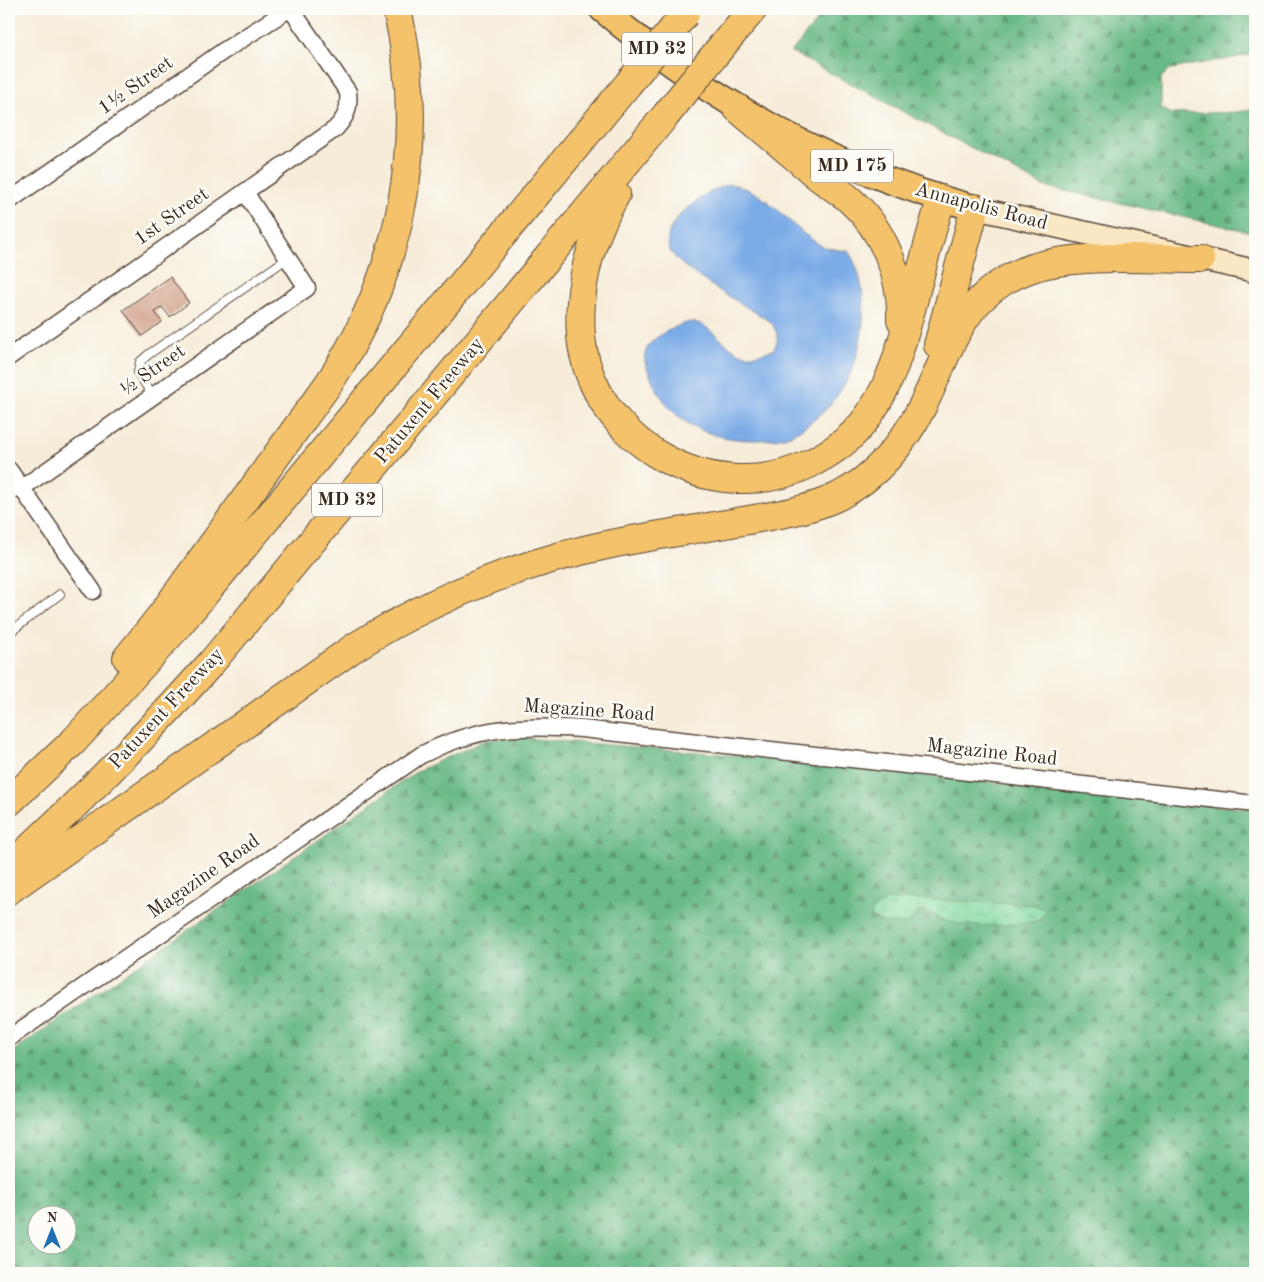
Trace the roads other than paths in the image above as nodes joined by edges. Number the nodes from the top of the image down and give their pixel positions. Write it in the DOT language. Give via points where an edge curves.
graph roads {
  1 [pos="290,9"];
  2 [pos="397,9"];
  3 [pos="602,9"];
  4 [pos="753,9"];
  5 [pos="687,12"];
  6 [pos="737,108"];
  7 [pos="659,123"];
  8 [pos="245,192"];
  9 [pos="941,199"];
  10 [pos="9,201"];
  11 [pos="974,208"];
  12 [pos="288,258"];
  13 [pos="1200,259"];
  14 [pos="1255,271"];
  15 [pos="900,348"];
  16 [pos="9,357"];
  17 [pos="153,397"];
  18 [pos="922,407"];
  19 [pos="9,470"];
  20 [pos="15,492"];
  21 [pos="93,591"];
  22 [pos="60,594"];
  23 [pos="9,633"];
  24 [pos="9,785"];
  25 [pos="9,802"];
  26 [pos="1255,804"];
  27 [pos="9,867"];
  28 [pos="9,890"];
  29 [pos="9,1038"];
  1 -- 8 [label="street, 1st Street" via="343,82 348,92 347,113 335,129"];
  1 -- 10 [label="street, 1½ Street"];
  2 -- 24 [label="highway" via="411,117 404,201 385,272 351,350 163,613 117,670"];
  3 -- 6 [label="main road, Annapolis Road / MD 175" via="681,72"];
  4 -- 7 [label="highway, Patuxent Freeway / MD 32, bridge"];
  5 -- 25 [label="highway, MD 32, bridge" via="189,614 73,742"];
  6 -- 9 [label="main road, Annapolis Road / MD 175" via="850,166"];
  6 -- 15 [label="highway" via="851,200 875,229 897,277 902,301"];
  7 -- 15 [label="highway" via="596,235 586,260 580,309 581,338 589,367 598,390 623,426 651,452 685,468 723,479 773,477 796,470 837,447 870,414 885,390"];
  7 -- 27 [label="highway, Patuxent Freeway / MD 32" via="212,662 162,718"];
  8 -- 12 [label="street"];
  8 -- 16 [label="street, 1st Street"];
  9 -- 11 [label="main road, Annapolis Road / MD 175"];
  9 -- 15 [label="highway"];
  11 -- 13 [label="main road, Annapolis Road / MD 175"];
  11 -- 18 [label="highway"];
  12 -- 17 [label="lane" via="140,362 138,372"];
  12 -- 17 [label="street, ½ Street" via="308,288"];
  13 -- 14 [label="main road, Annapolis Road / MD 175"];
  13 -- 18 [label="highway" via="1059,261 1008,278 974,306 958,327"];
  17 -- 20 [label="street, ½ Street"];
  18 -- 28 [label="highway" via="888,458 864,480 816,506 791,514 610,544 509,571 392,624"];
  19 -- 20 [label="street"];
  20 -- 21 [label="street"];
  22 -- 23 [label="lane"];
  26 -- 29 [label="street, Magazine Road" via="582,729 492,730 449,741 386,777"];
}
